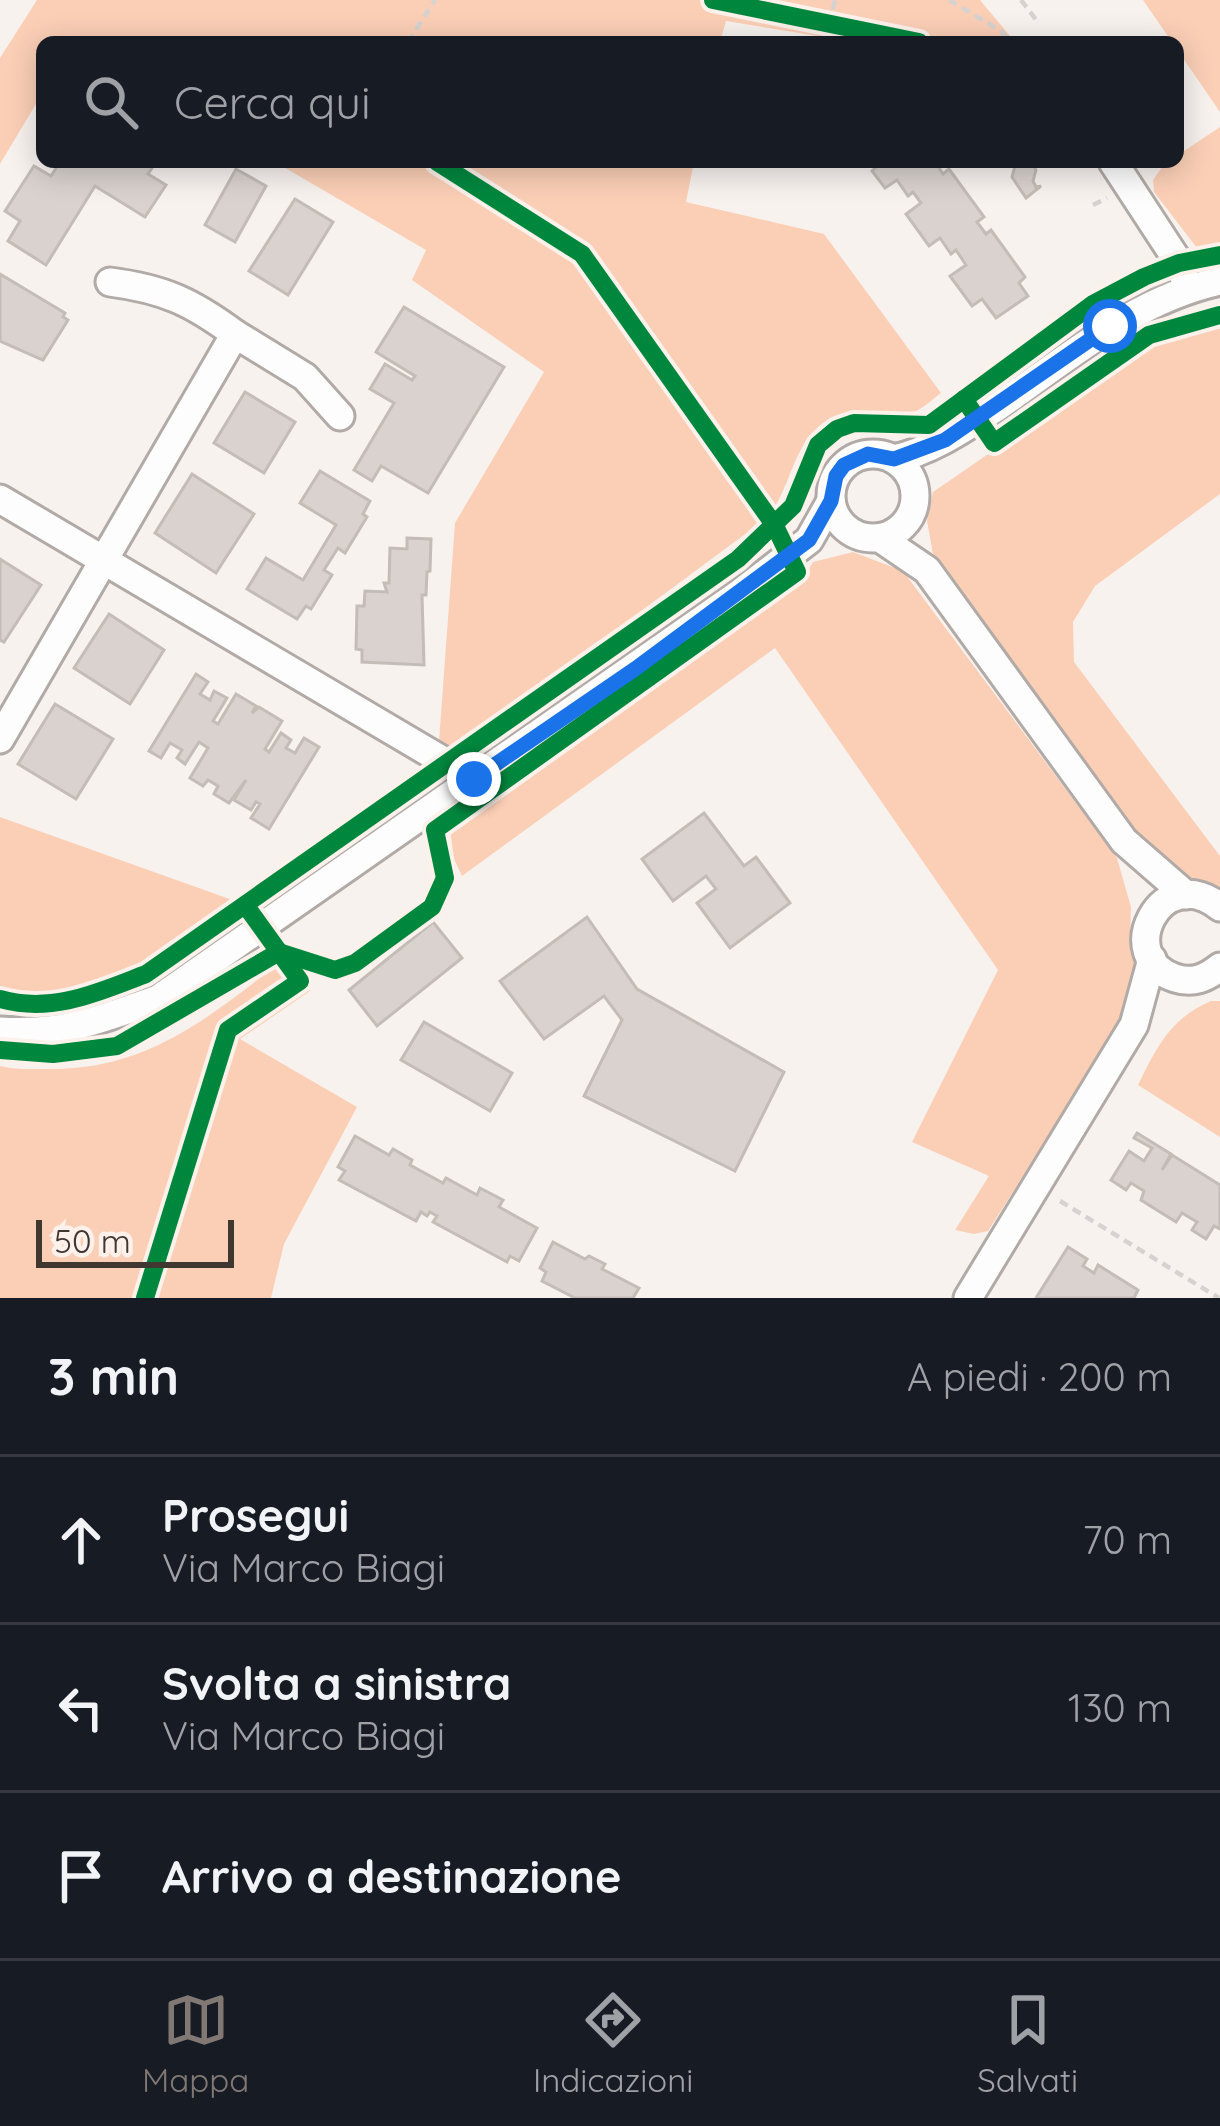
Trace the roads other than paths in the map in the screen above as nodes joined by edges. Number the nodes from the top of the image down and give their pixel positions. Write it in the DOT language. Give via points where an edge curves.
graph roads {
  1 [pos="1117,168"];
  2 [pos="1220,281"];
  3 [pos="110,282"];
  4 [pos="1188,288"];
  5 [pos="236,334"];
  6 [pos="340,416"];
  7 [pos="945,440"];
  8 [pos="894,459"];
  9 [pos="914,492"];
  10 [pos="0,499"];
  11 [pos="831,501"];
  12 [pos="847,529"];
  13 [pos="880,538"];
  14 [pos="809,540"];
  15 [pos="105,562"];
  16 [pos="927,570"];
  17 [pos="0,739"];
  18 [pos="474,779"];
  19 [pos="1124,841"];
  20 [pos="1186,895"];
  21 [pos="1220,908"];
  22 [pos="1149,922"];
  23 [pos="1152,959"];
  24 [pos="1220,967"];
  25 [pos="1192,980"];
  26 [pos="1134,1025"];
  27 [pos="0,1031"];
  28 [pos="968,1298"];
  1 -- 4 [label="street"];
  2 -- 4 [label="street"];
  3 -- 5 [label="street" via="153,287"];
  4 -- 7 [label="street" via="1110,326"];
  5 -- 6 [label="street" via="305,377"];
  5 -- 15 [label="street"];
  7 -- 8 [label="street"];
  7 -- 9 [label="street" via="922,461"];
  8 -- 9 [label="street"];
  8 -- 11 [label="street" via="855,457 836,476"];
  9 -- 13 [label="street" via="903,526"];
  9 -- 16 [label="street"];
  10 -- 15 [label="street"];
  11 -- 12 [label="street"];
  11 -- 14 [label="street"];
  12 -- 13 [label="street"];
  12 -- 14 [label="street"];
  13 -- 16 [label="street"];
  14 -- 18 [label="street"];
  15 -- 17 [label="street"];
  15 -- 18 [label="street"];
  16 -- 19 [label="street"];
  18 -- 27 [label="street" via="158,999 44,1034"];
  19 -- 20 [label="street"];
  19 -- 22 [label="street"];
  20 -- 21 [label="street"];
  20 -- 22 [label="street" via="1160,905"];
  22 -- 23 [label="street"];
  23 -- 25 [label="street" via="1168,975"];
  23 -- 26 [label="street"];
  24 -- 25 [label="street"];
  25 -- 26 [label="street"];
  26 -- 28 [label="street"];
}
